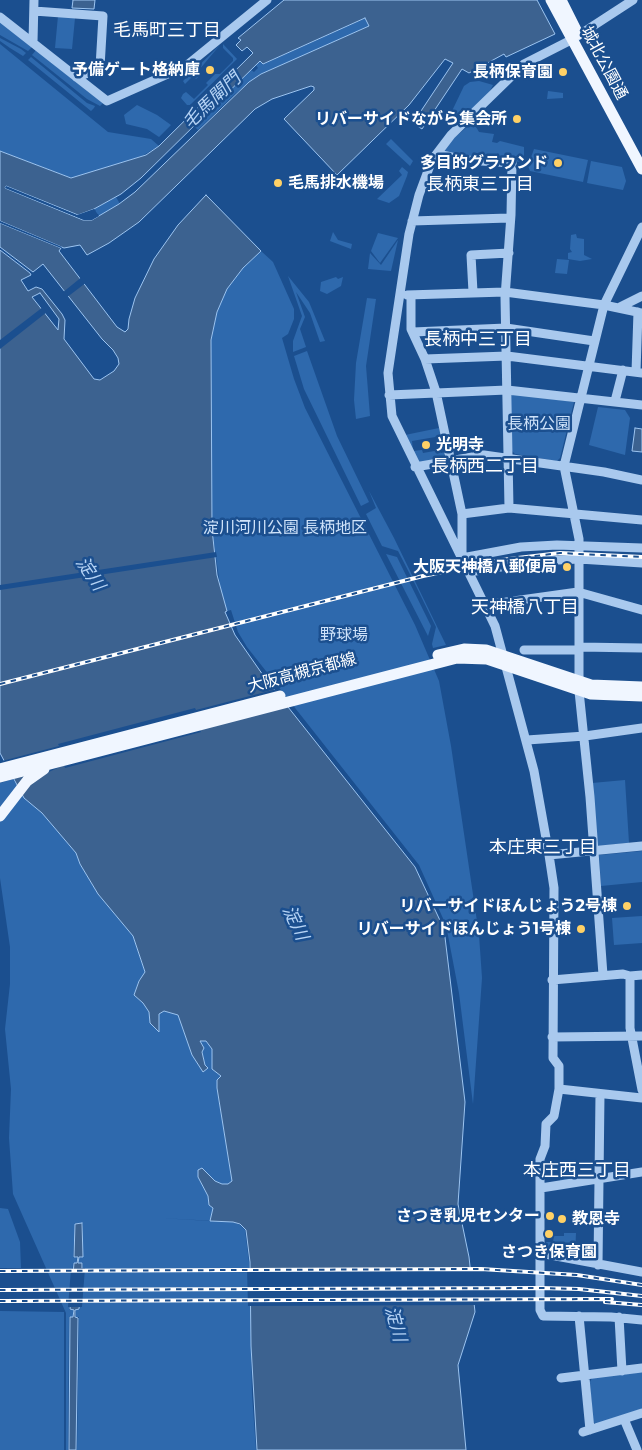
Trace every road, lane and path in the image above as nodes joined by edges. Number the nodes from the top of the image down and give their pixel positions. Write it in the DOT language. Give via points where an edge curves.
graph roads {
  1 [pos="34,0"];
  2 [pos="267,0"];
  3 [pos="552,0"];
  4 [pos="561,0"];
  5 [pos="633,0"];
  6 [pos="256,4"];
  7 [pos="34,11"];
  8 [pos="563,13"];
  9 [pos="0,17"];
  10 [pos="576,37"];
  11 [pos="33,42"];
  12 [pos="76,77"];
  13 [pos="642,153"];
  14 [pos="436,154"];
  15 [pos="642,169"];
  16 [pos="509,218"];
  17 [pos="412,221"];
  18 [pos="642,227"];
  19 [pos="509,253"];
  20 [pos="473,292"];
  21 [pos="505,292"];
  22 [pos="411,294"];
  23 [pos="399,295"];
  24 [pos="642,296"];
  25 [pos="604,305"];
  26 [pos="618,308"];
  27 [pos="640,313"];
  28 [pos="506,328"];
  29 [pos="413,332"];
  30 [pos="594,341"];
  31 [pos="507,356"];
  32 [pos="425,359"];
  33 [pos="588,366"];
  34 [pos="623,370"];
  35 [pos="639,372"];
  36 [pos="507,390"];
  37 [pos="436,392"];
  38 [pos="389,394"];
  39 [pos="580,397"];
  40 [pos="615,401"];
  41 [pos="642,405"];
  42 [pos="508,458"];
  43 [pos="450,460"];
  44 [pos="564,466"];
  45 [pos="415,467"];
  46 [pos="642,480"];
  47 [pos="509,508"];
  48 [pos="573,513"];
  49 [pos="462,514"];
  50 [pos="642,520"];
  51 [pos="642,548"];
  52 [pos="579,552"];
  53 [pos="462,558"];
  54 [pos="642,563"];
  55 [pos="470,572"];
  56 [pos="578,592"];
  57 [pos="485,605"];
  58 [pos="642,610"];
  59 [pos="579,648"];
  60 [pos="642,648"];
  61 [pos="462,653"];
  62 [pos="519,659"];
  63 [pos="579,686"];
  64 [pos="642,687"];
  65 [pos="642,696"];
  66 [pos="642,728"];
  67 [pos="585,736"];
  68 [pos="526,740"];
  69 [pos="54,763"];
  70 [pos="0,769"];
  71 [pos="0,778"];
  72 [pos="0,816"];
  73 [pos="642,846"];
  74 [pos="594,851"];
  75 [pos="549,855"];
  76 [pos="603,975"];
  77 [pos="627,975"];
  78 [pos="642,975"];
  79 [pos="552,980"];
  80 [pos="632,1036"];
  81 [pos="642,1036"];
  82 [pos="552,1037"];
  83 [pos="559,1089"];
  84 [pos="642,1090"];
  85 [pos="600,1094"];
  86 [pos="642,1098"];
  87 [pos="642,1172"];
  88 [pos="598,1178"];
  89 [pos="541,1188"];
  90 [pos="540,1253"];
  91 [pos="598,1265"];
  92 [pos="642,1272"];
  93 [pos="579,1316"];
  94 [pos="619,1317"];
  95 [pos="642,1320"];
  96 [pos="642,1368"];
  97 [pos="622,1371"];
  98 [pos="585,1375"];
  99 [pos="561,1378"];
  100 [pos="642,1413"];
  101 [pos="624,1419"];
  102 [pos="637,1450"];
  1 -- 7 [label="street"];
  2 -- 6 [label="street"];
  3 -- 8 [label="main road, 城北公園通"];
  4 -- 8 [label="main road, 城北公園通"];
  5 -- 10 [label="street"];
  6 -- 12 [label="street" via="186,66 109,101 103,100"];
  7 -- 11 [label="street"];
  7 -- 12 [label="street" via="104,16 100,67"];
  8 -- 10 [label="main road, 城北公園通"];
  9 -- 11 [label="street"];
  10 -- 13 [label="main road, 城北公園通"];
  10 -- 14 [label="street" via="524,64 451,135"];
  10 -- 15 [label="main road, 城北公園通"];
  11 -- 12 [label="street"];
  14 -- 16 [label="street" via="512,163"];
  14 -- 17 [label="street" via="426,173"];
  16 -- 17 [label="street"];
  16 -- 19 [label="street"];
  17 -- 23 [label="street"];
  18 -- 25 [label="street"];
  19 -- 20 [label="street" via="471,255"];
  19 -- 21 [label="street"];
  20 -- 21 [label="street"];
  20 -- 22 [label="street"];
  21 -- 25 [label="street"];
  21 -- 28 [label="street"];
  22 -- 23 [label="street"];
  22 -- 29 [label="street"];
  23 -- 38 [label="street" via="388,373"];
  24 -- 26 [label="street"];
  25 -- 26 [label="street"];
  25 -- 30 [label="street"];
  26 -- 27 [label="street"];
  27 -- 35 [label="street"];
  28 -- 29 [label="street"];
  28 -- 30 [label="street"];
  28 -- 31 [label="street"];
  29 -- 32 [label="street"];
  30 -- 33 [label="street"];
  31 -- 32 [label="street"];
  31 -- 33 [label="street"];
  31 -- 36 [label="street"];
  32 -- 37 [label="street"];
  33 -- 34 [label="street"];
  33 -- 39 [label="street"];
  34 -- 35 [label="street"];
  34 -- 40 [label="street"];
  36 -- 37 [label="street"];
  36 -- 39 [label="street"];
  36 -- 42 [label="street"];
  37 -- 38 [label="street"];
  37 -- 43 [label="street"];
  38 -- 45 [label="street" via="392,416"];
  39 -- 40 [label="street"];
  39 -- 44 [label="street"];
  40 -- 41 [label="street"];
  42 -- 43 [label="street" via="484,455"];
  42 -- 44 [label="street"];
  42 -- 47 [label="street"];
  43 -- 45 [label="street"];
  43 -- 49 [label="street"];
  44 -- 46 [label="street"];
  44 -- 48 [label="street"];
  45 -- 53 [label="street"];
  47 -- 48 [label="street"];
  47 -- 49 [label="street"];
  48 -- 50 [label="street"];
  48 -- 52 [label="street"];
  49 -- 53 [label="street"];
  51 -- 52 [label="street"];
  52 -- 53 [label="street" via="521,547"];
  52 -- 54 [label="street"];
  52 -- 55 [label="street"];
  52 -- 56 [label="street"];
  53 -- 55 [label="street"];
  55 -- 57 [label="street"];
  56 -- 57 [label="street"];
  56 -- 58 [label="street"];
  56 -- 59 [label="street"];
  57 -- 68 [label="street" via="495,626"];
  59 -- 60 [label="street"];
  59 -- 62 [label="street"];
  59 -- 63 [label="street"];
  61 -- 62 [label="main road, 大阪高槻京都線"];
  61 -- 69 [label="main road, 大阪高槻京都線"];
  61 -- 70 [label="main road, 大阪高槻京都線"];
  62 -- 63 [label="main road, 大阪高槻京都線"];
  63 -- 64 [label="main road, 大阪高槻京都線"];
  63 -- 65 [label="main road, 大阪高槻京都線" via="594,695"];
  63 -- 67 [label="street"];
  66 -- 67 [label="street"];
  67 -- 68 [label="street"];
  67 -- 74 [label="street"];
  68 -- 75 [label="street"];
  69 -- 71 [label="main road, 大阪高槻京都線"];
  69 -- 72 [label="main road, 大阪高槻京都線" via="27,781"];
  73 -- 74 [label="street"];
  74 -- 75 [label="street"];
  74 -- 76 [label="street"];
  75 -- 79 [label="street" via="554,897 555,962"];
  76 -- 77 [label="street"];
  76 -- 79 [label="street"];
  77 -- 78 [label="street"];
  77 -- 80 [label="street"];
  79 -- 82 [label="street"];
  80 -- 81 [label="street"];
  80 -- 82 [label="street"];
  80 -- 84 [label="street"];
  82 -- 83 [label="street" via="553,1058 559,1066"];
  83 -- 85 [label="street"];
  83 -- 89 [label="street" via="554,1116 546,1124 546,1146 540,1158"];
  85 -- 86 [label="street"];
  85 -- 88 [label="street"];
  87 -- 88 [label="street"];
  88 -- 89 [label="street"];
  88 -- 91 [label="street"];
  89 -- 90 [label="street"];
  90 -- 91 [label="street"];
  90 -- 93 [label="street" via="541,1313"];
  91 -- 92 [label="street"];
  93 -- 94 [label="street"];
  93 -- 98 [label="street"];
  94 -- 95 [label="street"];
  94 -- 97 [label="street"];
  96 -- 97 [label="street"];
  97 -- 98 [label="street"];
  98 -- 99 [label="street"];
  98 -- 101 [label="street" via="587,1431"];
  100 -- 101 [label="street"];
  101 -- 102 [label="street"];
}
